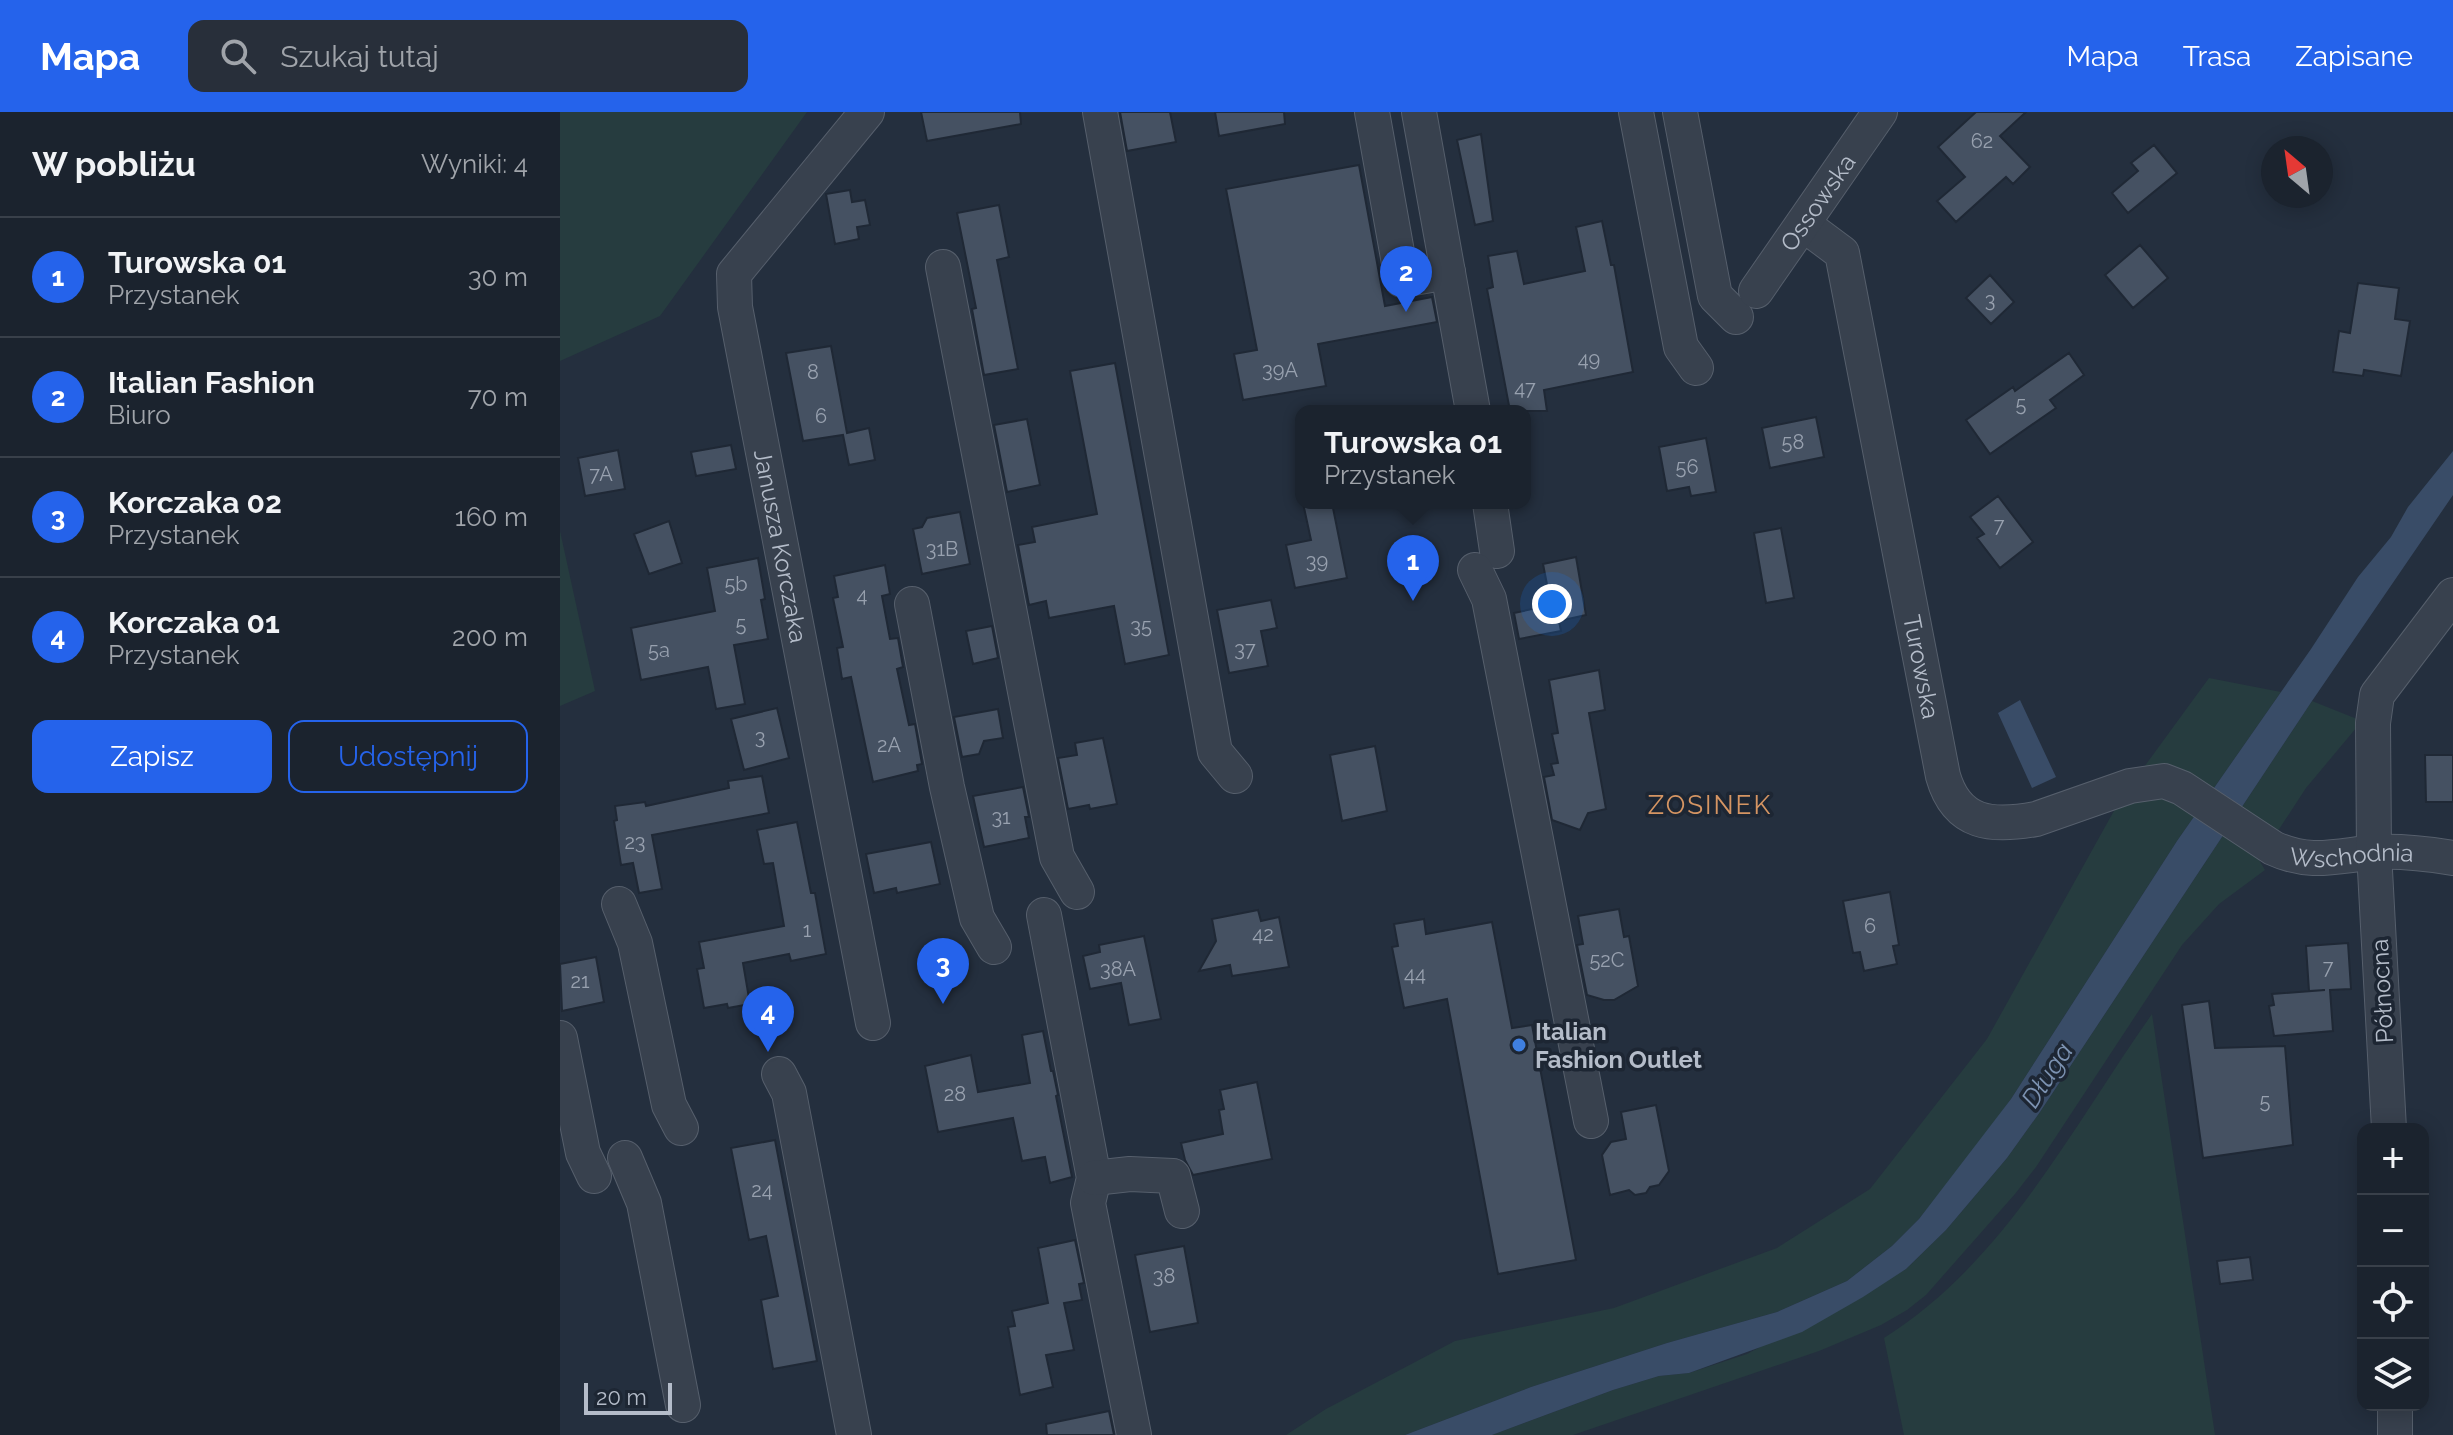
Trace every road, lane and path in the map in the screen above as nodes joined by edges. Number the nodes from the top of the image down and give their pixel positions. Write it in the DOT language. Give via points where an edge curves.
graph roads {
  1 [pos="867,112"];
  2 [pos="1100,112"];
  3 [pos="1372,112"];
  4 [pos="1419,112"];
  5 [pos="1636,112"];
  6 [pos="1680,112"];
  7 [pos="1880,112"];
  8 [pos="1803,224"];
  9 [pos="943,267"];
  10 [pos="1448,272"];
  11 [pos="1696,368"];
  12 [pos="1472,405"];
  13 [pos="1490,509"];
  14 [pos="2453,595"];
  15 [pos="912,604"];
  16 [pos="1235,776"];
  17 [pos="2255,835"];
  18 [pos="2374,852"];
  19 [pos="2453,858"];
  20 [pos="1077,892"];
  21 [pos="619,904"];
  22 [pos="1044,915"];
  23 [pos="994,947"];
  24 [pos="873,1023"];
  25 [pos="560,1038"];
  26 [pos="779,1074"];
  27 [pos="1591,1121"];
  28 [pos="2389,1123"];
  29 [pos="681,1128"];
  30 [pos="625,1158"];
  31 [pos="594,1176"];
  32 [pos="1094,1178"];
  33 [pos="1182,1211"];
  34 [pos="683,1405"];
  35 [pos="2395,1411"];
  36 [pos="854,1435"];
  37 [pos="1134,1435"];
  38 [pos="2395,1435"];
  1 -- 24 [label="street, Janusza Korczaka" via="734,274 735,307"];
  2 -- 16 [label="street" via="1215,752"];
  3 -- 10 [label="street" via="1402,280"];
  4 -- 10 [label="street"];
  5 -- 11 [label="street" via="1681,347"];
  6 -- 8 [label="street, Ossowska" via="1715,296 1746,304"];
  7 -- 8 [label="street, Ossowska"];
  8 -- 17 [label="street, Turowska" via="1842,253 1943,776 1953,801 1977,819 2020,822 2130,786 2164,781"];
  9 -- 20 [label="street" via="1057,857"];
  10 -- 12 [label="street"];
  13 -- 27 [label="street" via="1489,599"];
  14 -- 18 [label="street, Północna" via="2377,695"];
  15 -- 23 [label="street" via="977,918"];
  17 -- 18 [label="street, Wschodnia" via="2289,855 2317,860"];
  18 -- 19 [label="street, Wschodnia"];
  18 -- 28 [label="street, Północna"];
  21 -- 29 [label="street" via="635,943 669,1105"];
  22 -- 32 [label="street"];
  25 -- 31 [label="street" via="583,1153"];
  26 -- 36 [label="street" via="789,1093"];
  30 -- 34 [label="street" via="644,1203"];
  32 -- 33 [label="street" via="1173,1176"];
  32 -- 37 [label="street" via="1088,1203"];
  35 -- 38 [label="street"];
}
